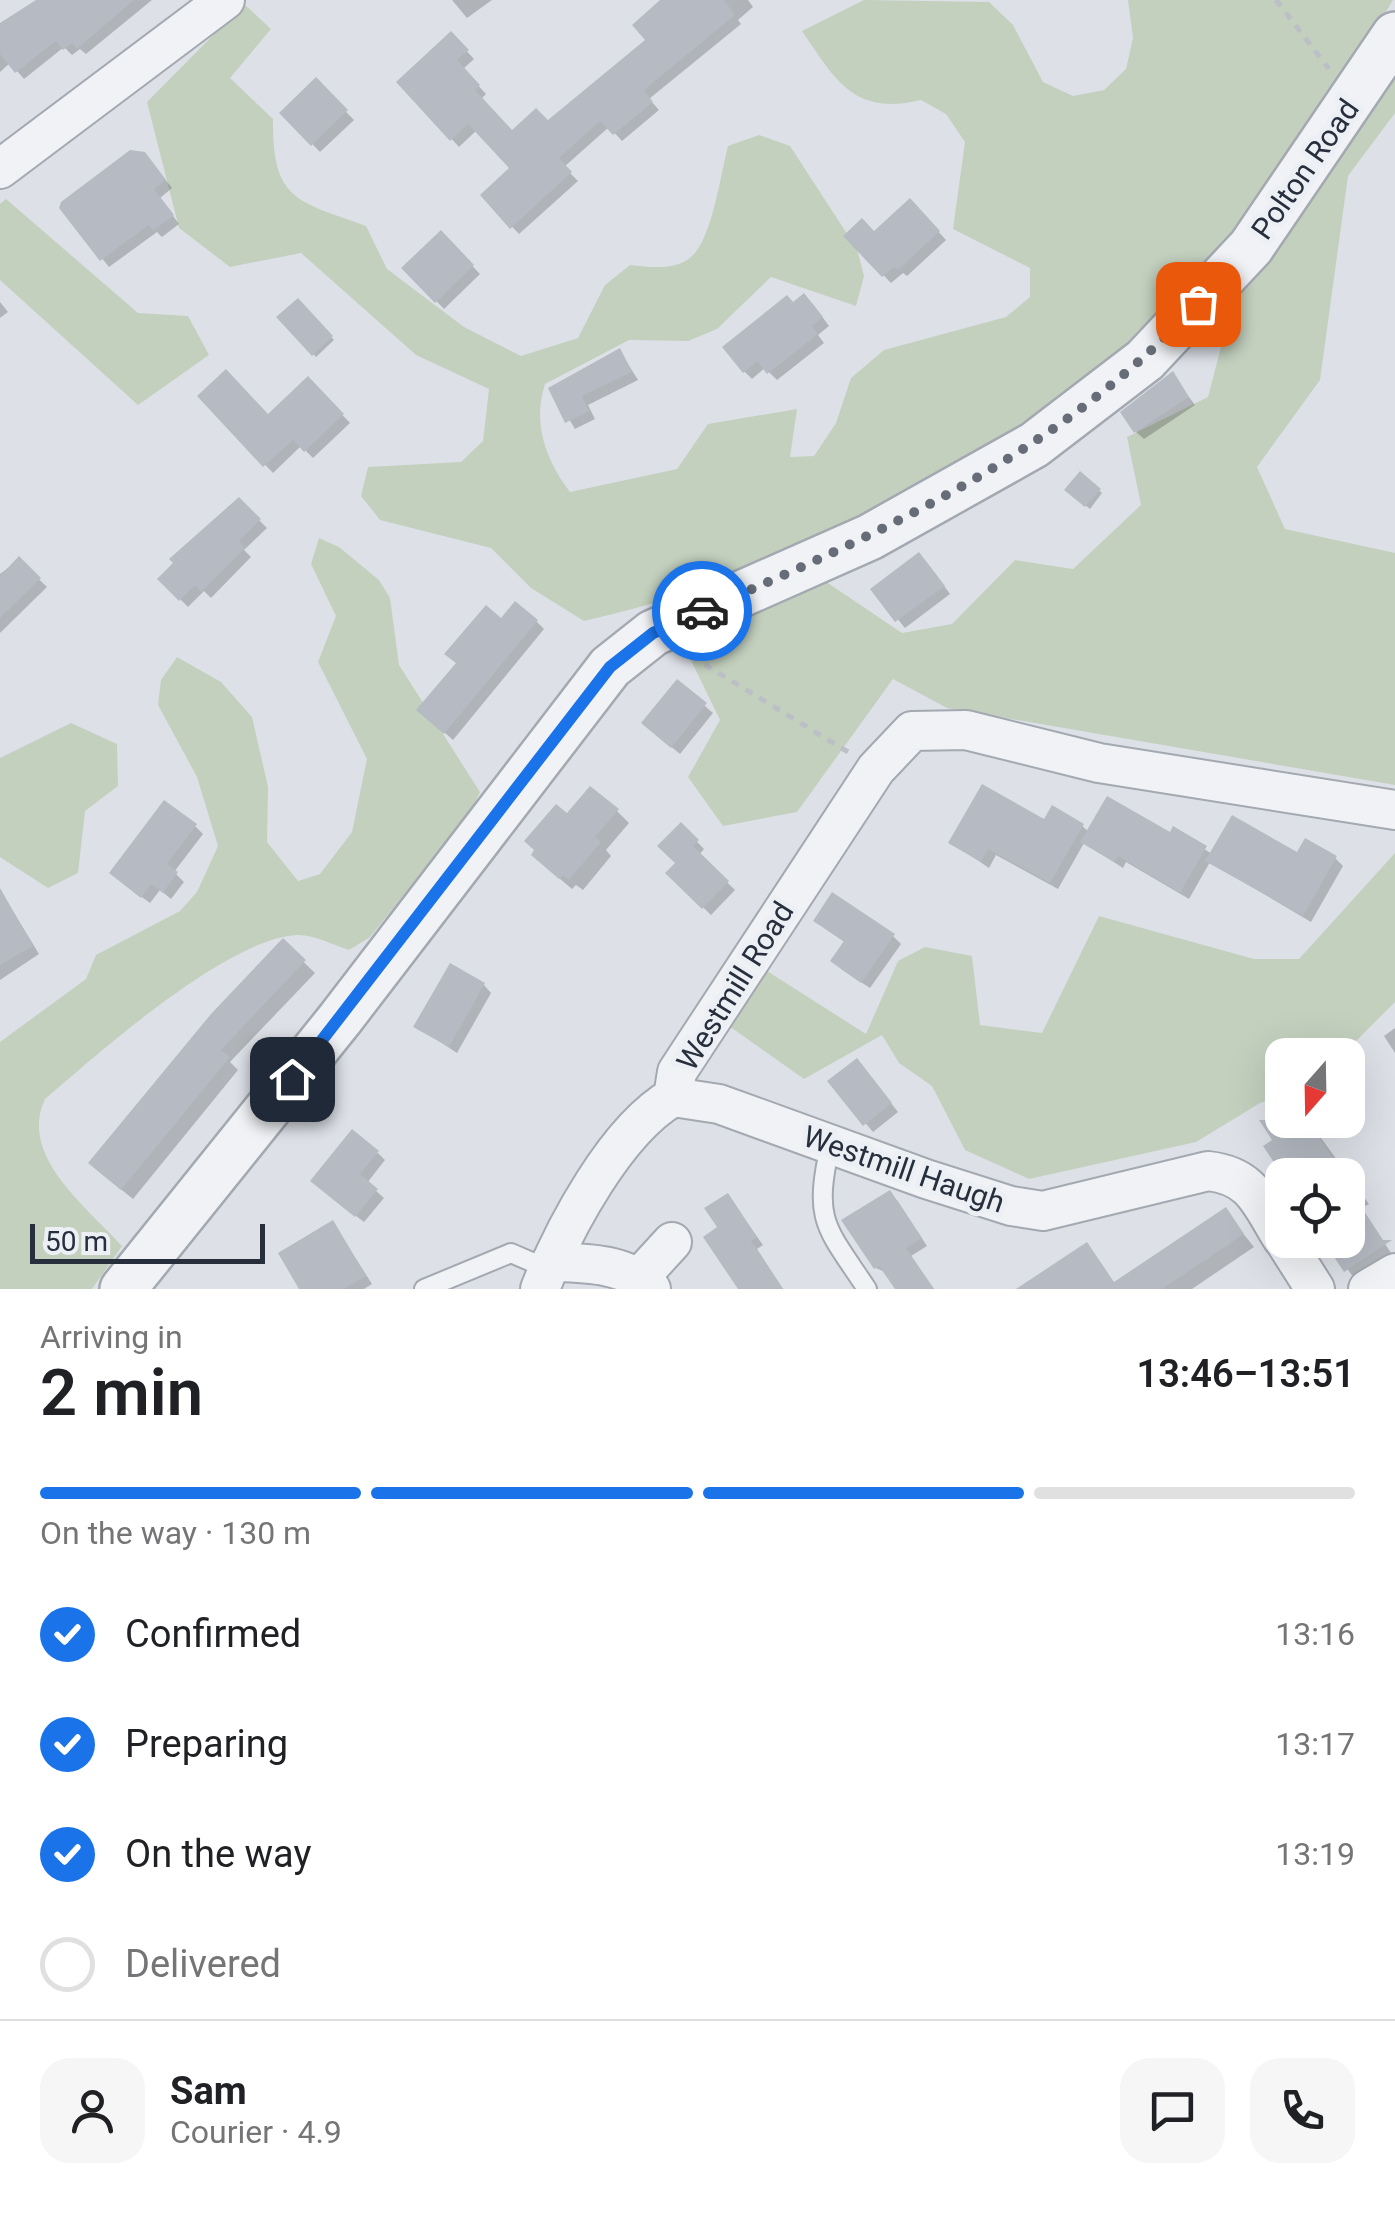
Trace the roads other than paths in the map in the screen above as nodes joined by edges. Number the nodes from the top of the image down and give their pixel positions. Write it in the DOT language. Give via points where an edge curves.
graph roads {
  1 [pos="225,0"];
  2 [pos="1395,36"];
  3 [pos="0,169"];
  4 [pos="1395,810"];
  5 [pos="674,1097"];
  6 [pos="830,1146"];
  7 [pos="1265,1210"];
  8 [pos="672,1242"];
  9 [pos="1296,1258"];
  10 [pos="546,1273"];
  11 [pos="1395,1273"];
  12 [pos="645,1283"];
  13 [pos="123,1289"];
  14 [pos="424,1289"];
  15 [pos="867,1289"];
  16 [pos="1316,1289"];
  17 [pos="1368,1289"];
  1 -- 3 [label="street"];
  2 -- 13 [label="street, Polton Road" via="1251,247 1145,360 1034,445 870,538 653,633 610,667"];
  4 -- 5 [label="street, Westmill Road" via="1099,762 966,730 912,731 876,769 678,1072"];
  5 -- 6 [label="street, Westmill Haugh" via="719,1104"];
  5 -- 10 [label="street, Westmill Road" via="652,1109 593,1185"];
  6 -- 7 [label="street, Westmill Haugh" via="1043,1211 1208,1170 1234,1174"];
  6 -- 15 [label="lane" via="820,1193 824,1223"];
  8 -- 12 [label="street"];
  9 -- 16 [label="street, Westmill Haugh"];
  10 -- 12 [label="street" via="594,1264"];
  10 -- 14 [label="lane" via="511,1253"];
  11 -- 17 [label="street"];
}
